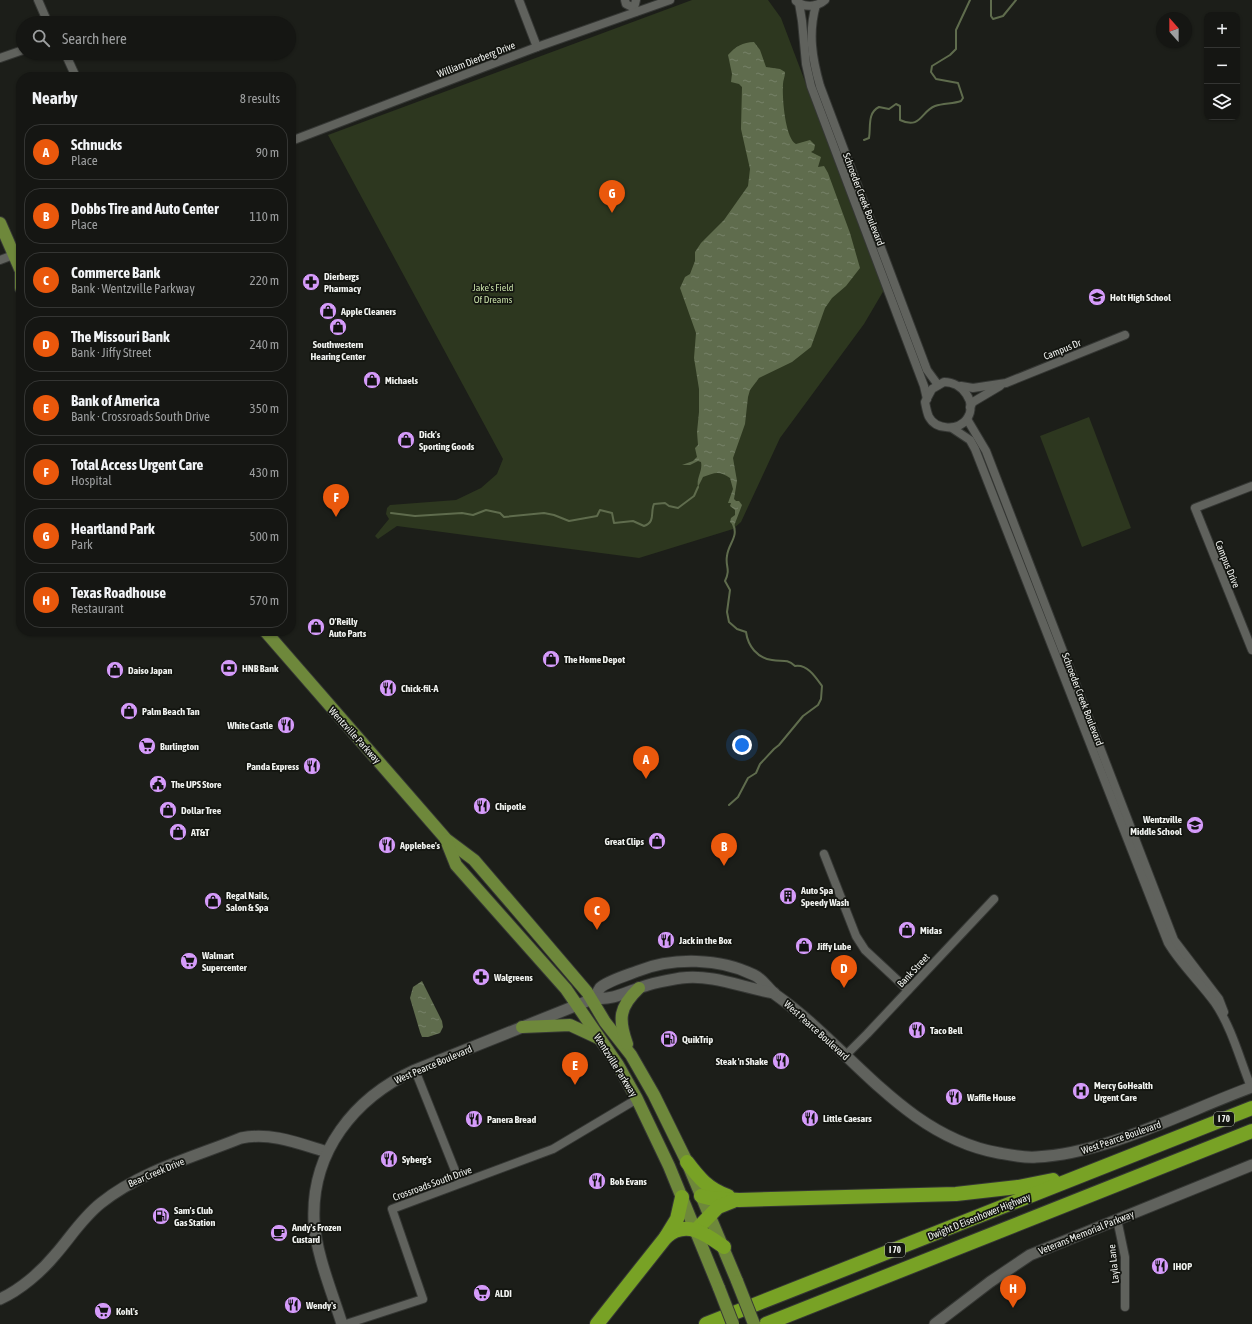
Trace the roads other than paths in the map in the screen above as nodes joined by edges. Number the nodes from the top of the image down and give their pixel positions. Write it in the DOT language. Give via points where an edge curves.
graph roads {
  1 [pos="38,0"];
  2 [pos="519,0"];
  3 [pos="625,0"];
  4 [pos="670,0"];
  5 [pos="825,0"];
  6 [pos="797,2"];
  7 [pos="816,6"];
  8 [pos="635,7"];
  9 [pos="45,16"];
  10 [pos="537,47"];
  11 [pos="16,52"];
  12 [pos="0,58"];
  13 [pos="68,60"];
  14 [pos="74,72"];
  15 [pos="296,139"];
  16 [pos="0,222"];
  17 [pos="16,251"];
  18 [pos="16,253"];
  19 [pos="0,260"];
  20 [pos="1125,335"];
  21 [pos="1006,383"];
  22 [pos="938,384"];
  23 [pos="960,386"];
  24 [pos="927,399"];
  25 [pos="970,407"];
  26 [pos="967,419"];
  27 [pos="952,428"];
  28 [pos="1252,486"];
  29 [pos="269,636"];
  30 [pos="1252,650"];
  31 [pos="446,839"];
  32 [pos="824,854"];
  33 [pos="994,898"];
  34 [pos="701,961"];
  35 [pos="750,973"];
  36 [pos="704,978"];
  37 [pos="1199,978"];
  38 [pos="642,987"];
  39 [pos="908,990"];
  40 [pos="774,993"];
  41 [pos="587,1001"];
  42 [pos="522,1027"];
  43 [pos="601,1039"];
  44 [pos="631,1055"];
  45 [pos="846,1055"];
  46 [pos="415,1070"];
  47 [pos="1251,1087"];
  48 [pos="638,1100"];
  49 [pos="1252,1108"];
  50 [pos="1252,1131"];
  51 [pos="327,1152"];
  52 [pos="687,1162"];
  53 [pos="1252,1165"];
  54 [pos="1083,1175"];
  55 [pos="460,1183"];
  56 [pos="701,1196"];
  57 [pos="682,1197"];
  58 [pos="739,1200"];
  59 [pos="710,1214"];
  60 [pos="1117,1219"];
  61 [pos="696,1230"];
  62 [pos="666,1237"];
  63 [pos="724,1247"];
  64 [pos="957,1247"];
  65 [pos="0,1299"];
  66 [pos="1125,1307"];
  67 [pos="342,1324"];
  68 [pos="346,1324"];
  69 [pos="597,1324"];
  70 [pos="706,1324"];
  71 [pos="733,1324"];
  72 [pos="754,1324"];
  73 [pos="766,1324"];
  74 [pos="789,1324"];
  75 [pos="935,1324"];
  1 -- 9 [label="street"];
  2 -- 10 [label="street"];
  3 -- 8 [label="street" via="626,4"];
  4 -- 8 [label="street, William Dierberg Drive"];
  5 -- 7 [label="street"];
  6 -- 7 [label="street"];
  6 -- 24 [label="street, Schroeder Creek Boulevard" via="811,86"];
  7 -- 22 [label="street, Schroeder Creek Boulevard" via="811,22 811,40 820,86 926,370"];
  8 -- 10 [label="street, William Dierberg Drive"];
  10 -- 15 [label="street, William Dierberg Drive"];
  11 -- 12 [label="street"];
  13 -- 14 [label="street"];
  16 -- 17 [label="main road"];
  18 -- 19 [label="street"];
  20 -- 21 [label="street, Campus Dr"];
  21 -- 23 [label="street, Campus Dr" via="974,388"];
  21 -- 25 [label="street, Campus Dr" via="972,402"];
  22 -- 23 [label="street" via="952,382"];
  22 -- 24 [label="street"];
  23 -- 25 [label="street" via="968,396"];
  24 -- 27 [label="street" via="925,402 929,418 942,427"];
  25 -- 26 [label="street"];
  26 -- 27 [label="street"];
  26 -- 37 [label="street, Schroeder Creek Boulevard" via="986,451 1174,940"];
  27 -- 37 [label="street, Schroeder Creek Boulevard" via="970,440 975,448 1162,929 1175,955"];
  28 -- 30 [label="street, Campus Drive" via="1195,508"];
  29 -- 31 [label="main road, Wentzville Parkway"];
  31 -- 41 [label="main road, Wentzville Parkway" via="474,860"];
  31 -- 41 [label="main road, Wentzville Parkway" via="456,864 566,989"];
  32 -- 39 [label="street" via="856,936 865,950"];
  33 -- 39 [label="street, Bank Street"];
  34 -- 35 [label="street, West Pearce Boulevard"];
  34 -- 38 [label="street" via="693,970 649,980"];
  34 -- 41 [label="street, West Pearce Boulevard" via="645,968 603,986"];
  35 -- 36 [label="street" via="740,977 714,971 709,972"];
  35 -- 40 [label="street, West Pearce Boulevard"];
  36 -- 38 [label="street, West Pearce Boulevard" via="682,978"];
  36 -- 40 [label="street, West Pearce Boulevard"];
  37 -- 47 [label="street, Schroeder Creek Boulevard" via="1219,999 1224,1020"];
  38 -- 41 [label="street, West Pearce Boulevard" via="607,999"];
  38 -- 44 [label="main road" via="624,1005 621,1021"];
  39 -- 45 [label="street, Bank Street"];
  40 -- 45 [label="street, West Pearce Boulevard"];
  41 -- 42 [label="street, West Pearce Boulevard"];
  41 -- 43 [label="main road, Wentzville Parkway"];
  41 -- 44 [label="main road, Wentzville Parkway"];
  42 -- 43 [label="main road" via="570,1025"];
  42 -- 46 [label="street, West Pearce Boulevard"];
  43 -- 48 [label="main road, Wentzville Parkway"];
  44 -- 52 [label="main road, Wentzville Parkway"];
  45 -- 47 [label="street, West Pearce Boulevard" via="896,1104 939,1131 968,1144 998,1153 1034,1157 1076,1152 1116,1140"];
  46 -- 51 [label="street, West Pearce Boulevard" via="394,1079 367,1099 345,1122"];
  46 -- 55 [label="street"];
  48 -- 55 [label="street, Crossroads South Drive" via="553,1149"];
  48 -- 57 [label="main road, Wentzville Parkway"];
  49 -- 54 [label="highway, Dwight D Eisenhower Highway / I 70"];
  50 -- 64 [label="highway, Dwight D Eisenhower Highway / I 70"];
  51 -- 65 [label="street, Bear Creek Drive" via="290,1140 266,1135 253,1136 241,1138 128,1183 100,1204 76,1227 54,1256 31,1278"];
  51 -- 67 [label="street, West Pearce Boulevard" via="317,1188 314,1222 318,1247"];
  52 -- 56 [label="main road, Wentzville Parkway"];
  52 -- 58 [label="highway" via="710,1188"];
  53 -- 60 [label="street, Veterans Memorial Parkway"];
  54 -- 58 [label="highway" via="1018,1187 956,1194"];
  54 -- 70 [label="highway, Dwight D Eisenhower Highway / I 70"];
  55 -- 68 [label="street, Crossroads South Drive" via="392,1209 423,1299"];
  56 -- 58 [label="highway"];
  56 -- 59 [label="main road, Wentzville Parkway"];
  57 -- 61 [label="main road, Wentzville Parkway"];
  57 -- 62 [label="highway" via="677,1219"];
  58 -- 59 [label="highway" via="725,1204"];
  59 -- 61 [label="highway"];
  59 -- 63 [label="main road"];
  60 -- 66 [label="street, Layla Lane" via="1125,1257"];
  60 -- 75 [label="street, Veterans Memorial Parkway" via="1030,1255"];
  61 -- 62 [label="highway" via="684,1228"];
  61 -- 63 [label="highway"];
  61 -- 71 [label="main road, Wentzville Parkway, bridge"];
  62 -- 69 [label="highway"];
  63 -- 72 [label="main road, bridge"];
  64 -- 73 [label="highway, Dwight D Eisenhower Highway / I 70"];
  64 -- 74 [label="highway" via="936,1263"];
}
